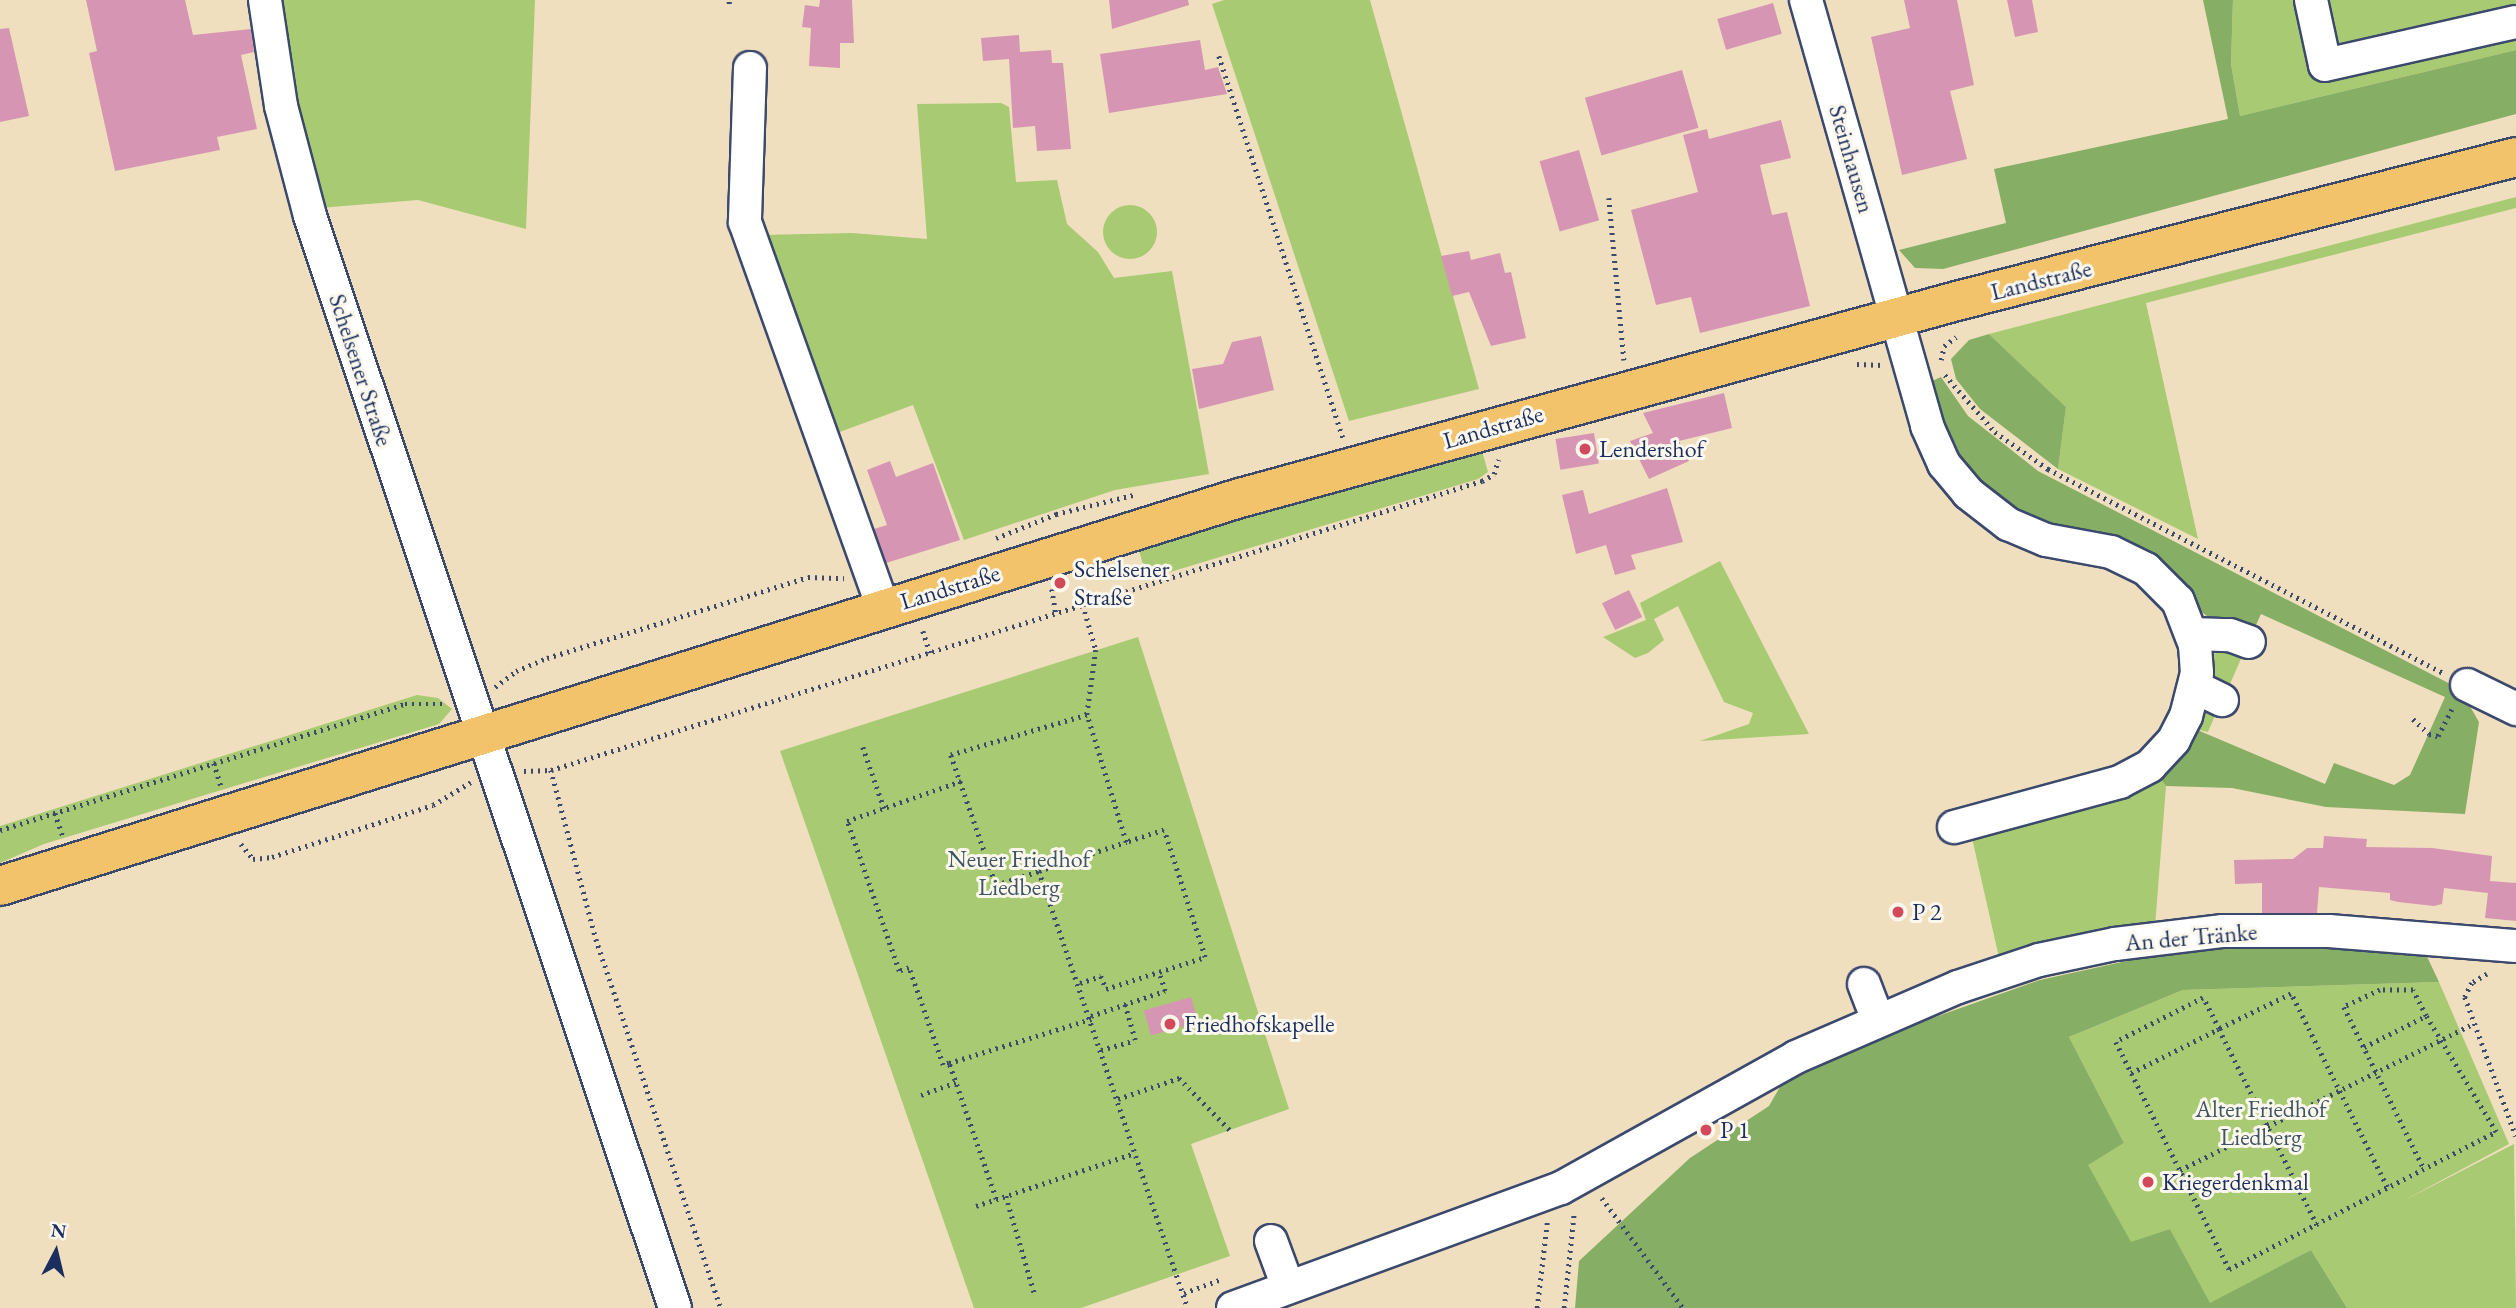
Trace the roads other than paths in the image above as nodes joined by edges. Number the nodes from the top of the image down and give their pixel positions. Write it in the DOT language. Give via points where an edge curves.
graph roads {
  1 [pos="265,0"];
  2 [pos="1806,0"];
  3 [pos="2311,0"];
  4 [pos="2516,22"];
  5 [pos="750,68"];
  6 [pos="2516,157"];
  7 [pos="1897,317"];
  8 [pos="883,608"];
  9 [pos="2192,634"];
  10 [pos="2249,642"];
  11 [pos="2467,685"];
  12 [pos="2516,709"];
  13 [pos="481,734"];
  14 [pos="1954,827"];
  15 [pos="0,886"];
  16 [pos="2516,946"];
  17 [pos="1864,984"];
  18 [pos="1878,1020"];
  19 [pos="1271,1241"];
  20 [pos="1288,1287"];
  21 [pos="675,1308"];
  22 [pos="1233,1308"];
  1 -- 13 [label="street, Schelsener Straße" via="281,106 299,179"];
  2 -- 7 [label="street, Steinhausen"];
  3 -- 4 [label="street" via="2325,65"];
  5 -- 8 [label="street" via="746,222"];
  6 -- 7 [label="main road, Landstraße"];
  7 -- 8 [label="main road, Landstraße" via="1351,467"];
  7 -- 9 [label="street, Steinhausen" via="1935,445 1968,494 2026,533 2111,552 2146,569 2173,593"];
  8 -- 13 [label="main road, Landstraße"];
  9 -- 10 [label="street" via="2230,635"];
  9 -- 14 [label="street" via="2209,693 2174,740 2135,776"];
  11 -- 12 [label="street"];
  13 -- 15 [label="main road, Landstraße"];
  13 -- 21 [label="street, Schelsener Straße"];
  16 -- 18 [label="street, An der Tränke" via="2329,931 2154,938 2077,951 1999,972"];
  17 -- 18 [label="street"];
  18 -- 20 [label="street, An der Tränke" via="1796,1057 1581,1178"];
  19 -- 20 [label="street"];
  20 -- 22 [label="street, An der Tränke"];
}
